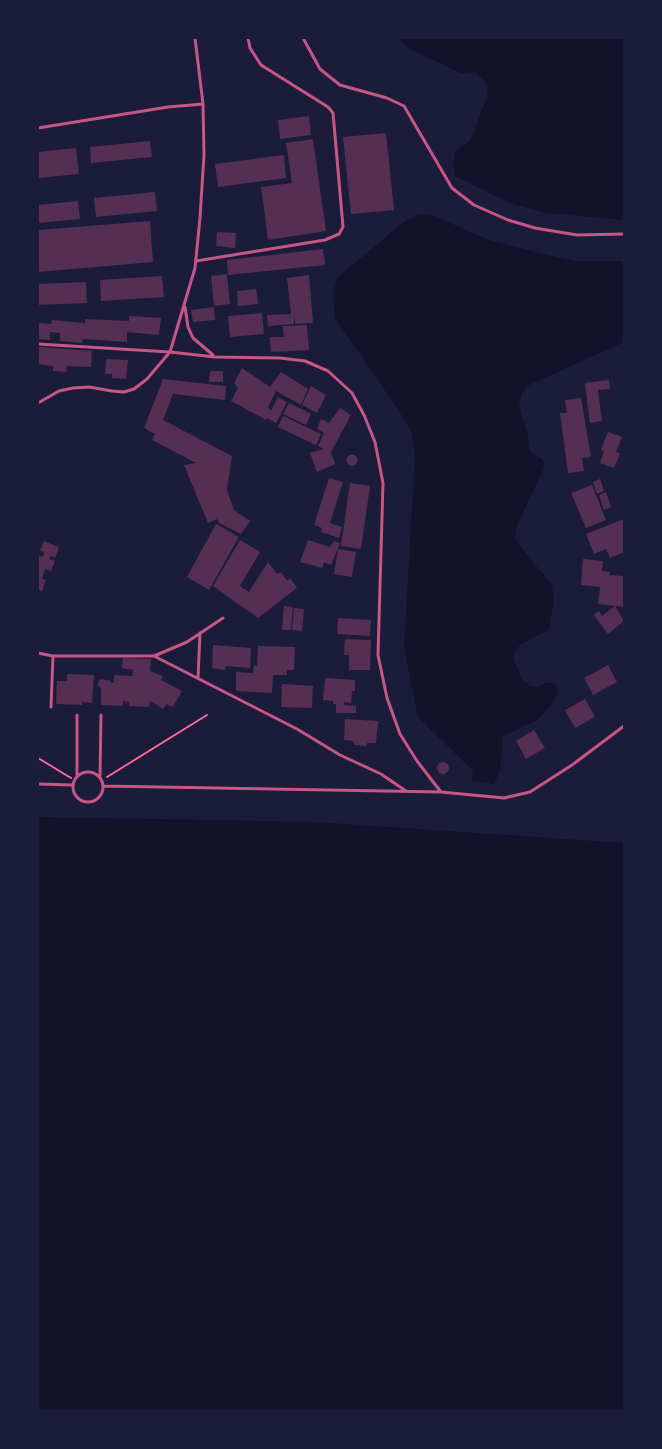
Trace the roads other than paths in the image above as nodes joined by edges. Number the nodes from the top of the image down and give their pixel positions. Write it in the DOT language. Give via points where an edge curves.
graph roads {
  1 [pos="195,38"];
  2 [pos="248,38"];
  3 [pos="303,38"];
  4 [pos="203,104"];
  5 [pos="38,128"];
  6 [pos="624,234"];
  7 [pos="196,261"];
  8 [pos="185,305"];
  9 [pos="38,344"];
  10 [pos="170,352"];
  11 [pos="215,357"];
  12 [pos="38,403"];
  13 [pos="223,618"];
  14 [pos="200,633"];
  15 [pos="38,653"];
  16 [pos="53,656"];
  17 [pos="154,656"];
  18 [pos="198,678"];
  19 [pos="51,707"];
  20 [pos="77,715"];
  21 [pos="101,715"];
  22 [pos="624,726"];
  23 [pos="76,778"];
  24 [pos="101,778"];
  25 [pos="38,784"];
  26 [pos="73,785"];
  27 [pos="103,786"];
  28 [pos="408,792"];
  29 [pos="441,792"];
  1 -- 4 [label="lane"];
  2 -- 7 [label="lane" via="261,65 333,113 343,227 339,234 325,240"];
  3 -- 6 [label="lane" via="320,69 340,85 404,106 452,188 474,205 535,228 577,235"];
  4 -- 5 [label="lane"];
  4 -- 7 [label="lane" via="204,155"];
  7 -- 8 [label="lane"];
  8 -- 10 [label="lane"];
  8 -- 11 [label="lane" via="193,338"];
  9 -- 10 [label="lane"];
  10 -- 11 [label="lane"];
  10 -- 12 [label="lane" via="134,389 124,392 73,388"];
  11 -- 29 [label="lane" via="305,361 328,371 352,393 364,415 375,442 383,483 380,666 400,734"];
  13 -- 14 [label="lane"];
  14 -- 17 [label="lane"];
  14 -- 18 [label="lane"];
  15 -- 16 [label="lane"];
  16 -- 17 [label="lane"];
  16 -- 19 [label="lane"];
  17 -- 18 [label="lane"];
  18 -- 28 [label="lane"];
  20 -- 23 [label="lane"];
  21 -- 24 [label="lane"];
  22 -- 29 [label="lane" via="530,792 504,798"];
  23 -- 24 [label="lane" via="87,771"];
  23 -- 26 [label="lane"];
  24 -- 27 [label="lane"];
  25 -- 26 [label="lane"];
  26 -- 27 [label="lane" via="79,799 89,802 99,798"];
  27 -- 28 [label="lane"];
  28 -- 29 [label="lane"];
}
